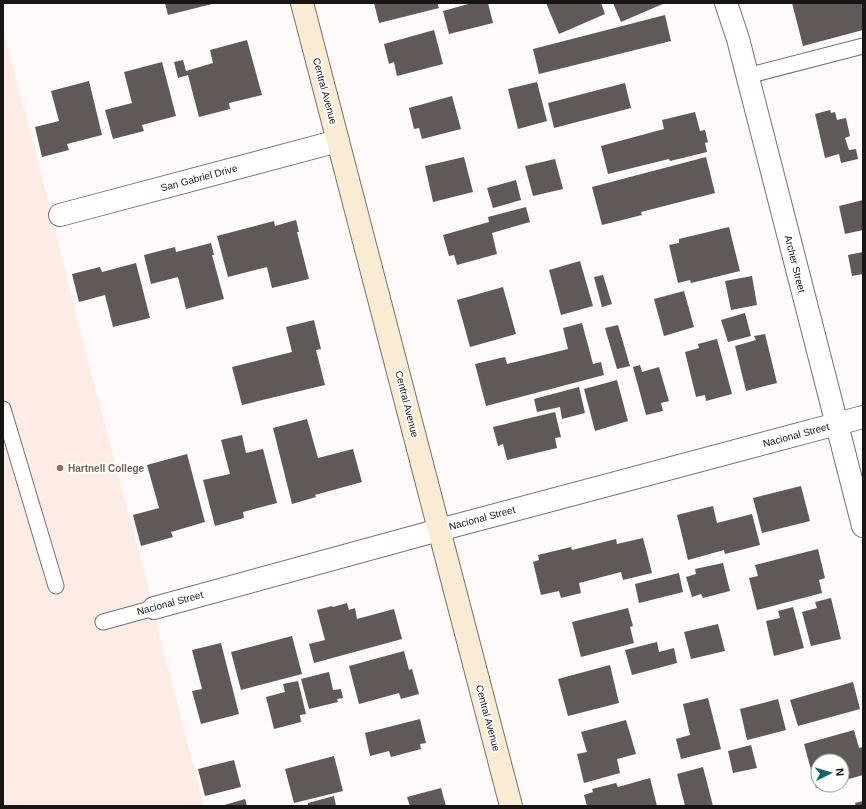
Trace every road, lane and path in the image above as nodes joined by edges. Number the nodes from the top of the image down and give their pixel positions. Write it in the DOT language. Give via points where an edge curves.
graph roads {
  1 [pos="302,3"];
  2 [pos="726,3"];
  3 [pos="863,46"];
  4 [pos="747,76"];
  5 [pos="338,141"];
  6 [pos="60,215"];
  7 [pos="3,409"];
  8 [pos="863,417"];
  9 [pos="836,424"];
  10 [pos="863,526"];
  11 [pos="439,530"];
  12 [pos="56,586"];
  13 [pos="154,608"];
  14 [pos="103,622"];
  15 [pos="511,806"];
  1 -- 5 [label="street, Central Avenue"];
  2 -- 4 [label="street, Archer Street"];
  3 -- 4 [label="lane"];
  4 -- 9 [label="street, Archer Street"];
  5 -- 6 [label="street, San Gabriel Drive"];
  5 -- 11 [label="street, Central Avenue"];
  7 -- 12 [label="lane"];
  8 -- 9 [label="street, Nacional Street"];
  9 -- 10 [label="street, Archer Street"];
  9 -- 11 [label="street, Nacional Street"];
  11 -- 13 [label="street, Nacional Street"];
  11 -- 15 [label="street, Central Avenue"];
  13 -- 14 [label="lane, Nacional Street"];
}
